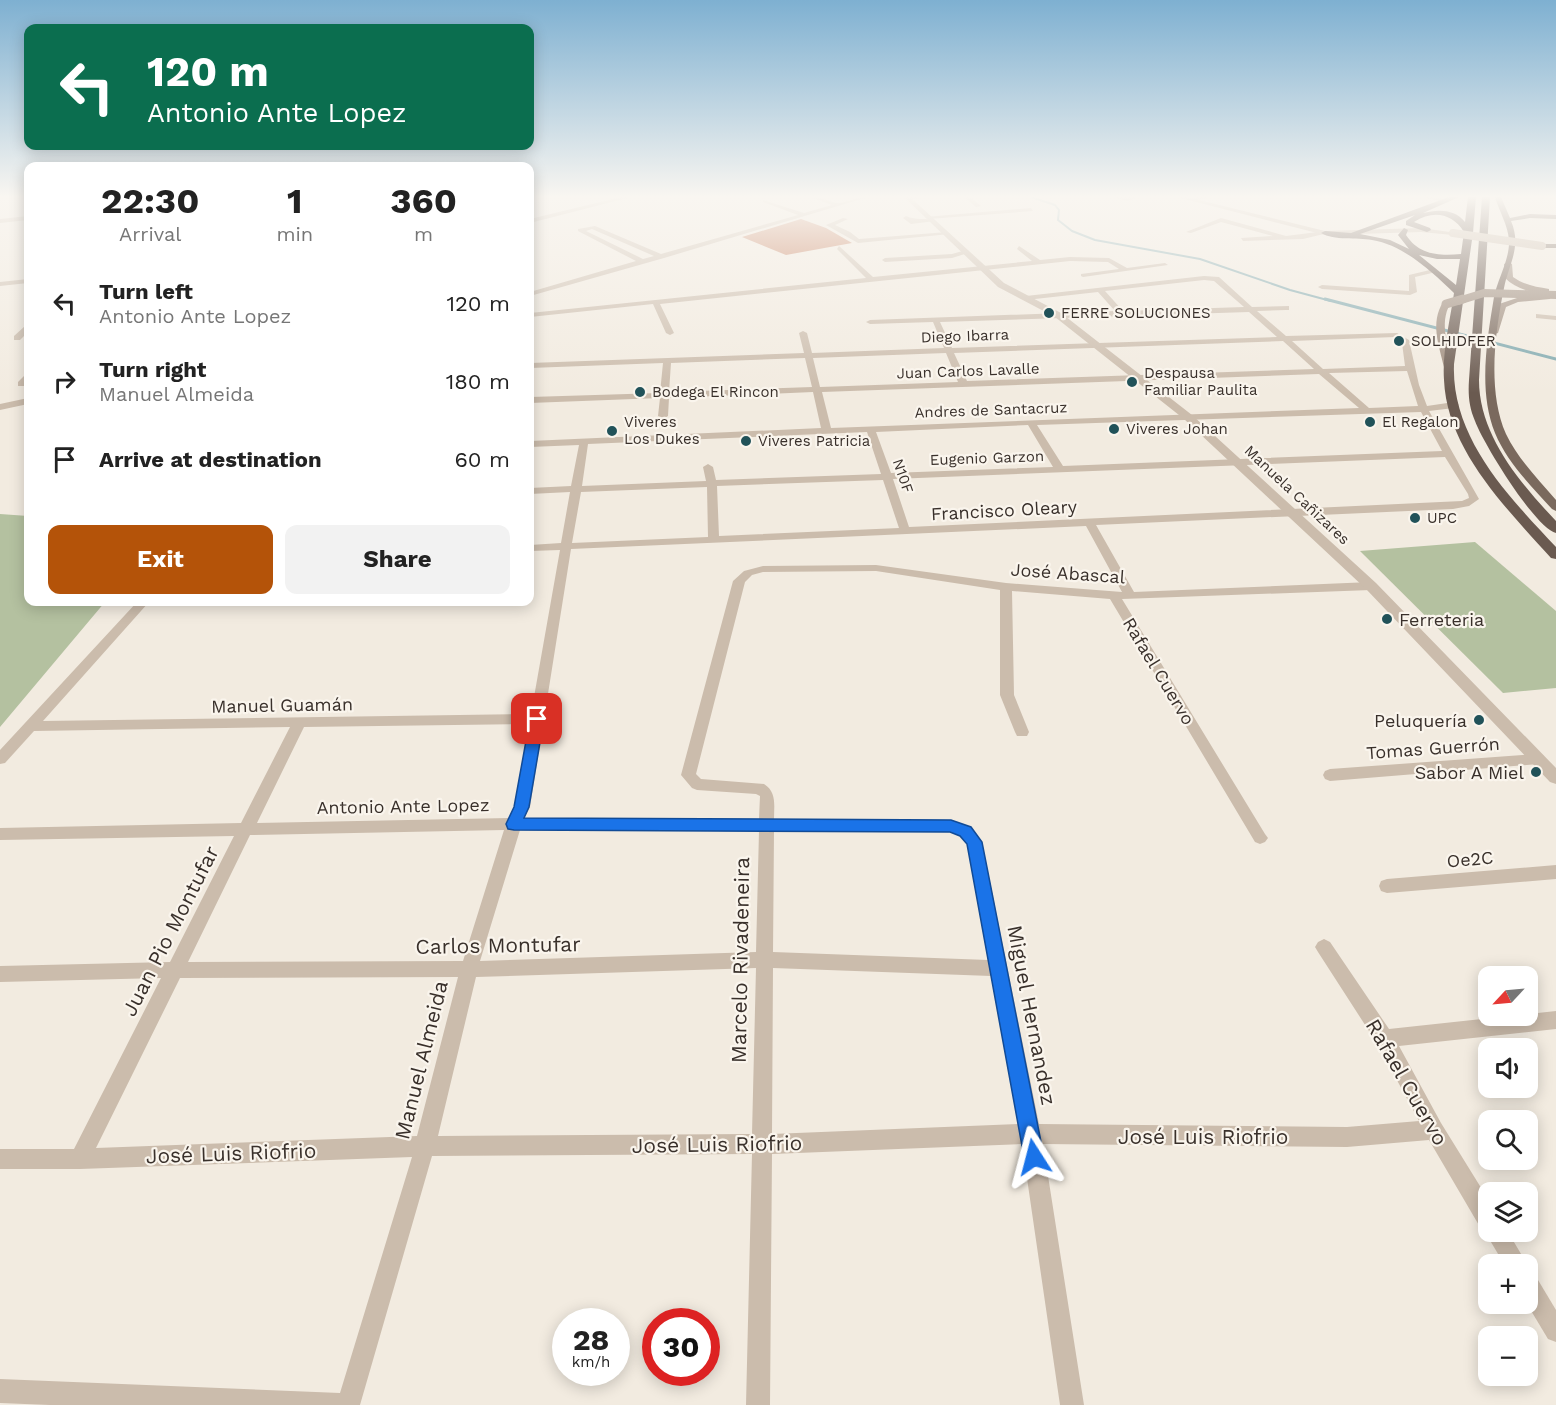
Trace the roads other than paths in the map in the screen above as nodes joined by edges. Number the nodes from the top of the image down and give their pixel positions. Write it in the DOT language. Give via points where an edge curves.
graph roads {
  1 [pos="641,263"];
  2 [pos="854,263"];
  3 [pos="978,263"];
  4 [pos="1032,263"];
  5 [pos="1110,263"];
  6 [pos="1422,263"];
  7 [pos="1463,263"];
  8 [pos="1481,263"];
  9 [pos="1508,264"];
  10 [pos="1165,265"];
  11 [pos="983,267"];
  12 [pos="1126,270"];
  13 [pos="1434,271"];
  14 [pos="1083,275"];
  15 [pos="871,279"];
  16 [pos="24,281"];
  17 [pos="0,284"];
  18 [pos="1322,286"];
  19 [pos="1100,290"];
  20 [pos="534,293"];
  21 [pos="1459,295"];
  22 [pos="1556,295"];
  23 [pos="1026,298"];
  24 [pos="655,301"];
  25 [pos="1286,308"];
  26 [pos="1252,309"];
  27 [pos="1120,313"];
  28 [pos="534,315"];
  29 [pos="1058,315"];
  30 [pos="1539,316"];
  31 [pos="1556,318"];
  32 [pos="935,319"];
  33 [pos="870,322"];
  34 [pos="24,332"];
  35 [pos="670,333"];
  36 [pos="803,333"];
  37 [pos="17,338"];
  38 [pos="1284,339"];
  39 [pos="1493,340"];
  40 [pos="1094,344"];
  41 [pos="950,351"];
  42 [pos="809,355"];
  43 [pos="667,359"];
  44 [pos="534,365"];
  45 [pos="1408,368"];
  46 [pos="1449,368"];
  47 [pos="1323,371"];
  48 [pos="1138,378"];
  49 [pos="964,385"];
  50 [pos="817,390"];
  51 [pos="665,395"];
  52 [pos="534,400"];
  53 [pos="24,402"];
  54 [pos="1454,405"];
  55 [pos="0,407"];
  56 [pos="1422,409"];
  57 [pos="1367,411"];
  58 [pos="663,416"];
  59 [pos="1188,417"];
  60 [pos="1031,423"];
  61 [pos="871,430"];
  62 [pos="827,432"];
  63 [pos="584,441"];
  64 [pos="534,444"];
  65 [pos="1446,454"];
  66 [pos="1238,463"];
  67 [pos="708,467"];
  68 [pos="1060,470"];
  69 [pos="889,477"];
  70 [pos="712,484"];
  71 [pos="576,489"];
  72 [pos="534,491"];
  73 [pos="1556,507"];
  74 [pos="1293,514"];
  75 [pos="1089,522"];
  76 [pos="1556,529"];
  77 [pos="905,531"];
  78 [pos="714,538"];
  79 [pos="566,546"];
  80 [pos="534,548"];
  81 [pos="1556,555"];
  82 [pos="763,569"];
  83 [pos="1371,586"];
  84 [pos="1006,587"];
  85 [pos="1114,596"];
  86 [pos="1131,596"];
  87 [pos="139,606"];
  88 [pos="537,719"];
  89 [pos="299,723"];
  90 [pos="28,726"];
  91 [pos="1022,732"];
  92 [pos="0,759"];
  93 [pos="1538,759"];
  94 [pos="1330,775"];
  95 [pos="1556,778"];
  96 [pos="514,824"];
  97 [pos="766,824"];
  98 [pos="951,826"];
  99 [pos="247,828"];
  100 [pos="0,834"];
  101 [pos="1260,838"];
  102 [pos="1556,872"];
  103 [pos="1387,886"];
  104 [pos="1324,947"];
  105 [pos="764,960"];
  106 [pos="998,968"];
  107 [pos="469,969"];
  108 [pos="174,970"];
  109 [pos="0,974"];
  110 [pos="1556,1020"];
  111 [pos="1385,1039"];
  112 [pos="1434,1130"];
  113 [pos="1031,1134"];
  114 [pos="761,1144"];
  115 [pos="425,1146"];
  116 [pos="0,1159"];
  117 [pos="80,1159"];
  118 [pos="1478,1203"];
  119 [pos="1538,1301"];
  120 [pos="1556,1331"];
  121 [pos="0,1391"];
  122 [pos="342,1405"];
  123 [pos="348,1405"];
  124 [pos="758,1405"];
  125 [pos="1072,1405"];
  1 -- 20 [label="street"];
  2 -- 15 [label="street"];
  3 -- 11 [label="street, Manuela Cañizares"];
  4 -- 11 [label="street"];
  5 -- 12 [label="street"];
  6 -- 13 [label="highway"];
  7 -- 21 [label="highway"];
  8 -- 76 [label="highway" via="1475,403 1498,454"];
  9 -- 22 [label="main road" via="1509,278 1514,282"];
  9 -- 39 [label="main road" via="1500,285"];
  10 -- 12 [label="street"];
  11 -- 15 [label="street"];
  11 -- 23 [label="street, Manuela Cañizares" via="1001,285"];
  12 -- 14 [label="street"];
  13 -- 18 [label="street" via="1411,276 1413,292 1405,294"];
  13 -- 21 [label="highway"];
  15 -- 24 [label="street"];
  16 -- 17 [label="street"];
  19 -- 23 [label="street"];
  19 -- 26 [label="street" via="1211,278 1219,280"];
  19 -- 27 [label="street"];
  21 -- 22 [label="main road, bridge"];
  21 -- 46 [label="highway"];
  21 -- 46 [label="main road, bridge" via="1440,312"];
  22 -- 39 [label="main road" via="1531,297 1502,306"];
  23 -- 29 [label="street, Manuela Cañizares"];
  24 -- 28 [label="street"];
  24 -- 35 [label="street"];
  25 -- 26 [label="street"];
  26 -- 27 [label="street"];
  26 -- 38 [label="street"];
  27 -- 29 [label="street"];
  29 -- 32 [label="street"];
  29 -- 40 [label="street, Manuela Cañizares"];
  30 -- 31 [label="street"];
  32 -- 33 [label="street"];
  32 -- 41 [label="street"];
  34 -- 37 [label="street"];
  36 -- 42 [label="street"];
  38 -- 40 [label="street, Diego Ibarra"];
  38 -- 45 [label="street, Diego Ibarra" via="1395,335 1406,342"];
  38 -- 47 [label="street"];
  39 -- 73 [label="main road" via="1492,393 1497,422 1514,456"];
  40 -- 41 [label="street, Diego Ibarra"];
  40 -- 48 [label="street, Manuela Cañizares"];
  41 -- 42 [label="street, Diego Ibarra"];
  41 -- 49 [label="street"];
  42 -- 43 [label="street, Diego Ibarra"];
  42 -- 50 [label="street"];
  43 -- 44 [label="street, Diego Ibarra"];
  43 -- 51 [label="street"];
  45 -- 47 [label="street, Juan Carlos Lavalle"];
  45 -- 56 [label="street"];
  46 -- 54 [label="highway"];
  47 -- 48 [label="street, Juan Carlos Lavalle"];
  47 -- 57 [label="street"];
  48 -- 49 [label="street, Juan Carlos Lavalle"];
  48 -- 59 [label="street, Manuela Cañizares"];
  49 -- 50 [label="street, Juan Carlos Lavalle"];
  50 -- 51 [label="street, Juan Carlos Lavalle"];
  50 -- 62 [label="street"];
  51 -- 52 [label="street, Juan Carlos Lavalle"];
  51 -- 58 [label="street"];
  53 -- 55 [label="street"];
  54 -- 56 [label="street, Andres de Santacruz"];
  54 -- 81 [label="highway" via="1486,473"];
  56 -- 57 [label="street, Andres de Santacruz"];
  56 -- 65 [label="street"];
  57 -- 59 [label="street, Andres de Santacruz"];
  59 -- 60 [label="street, Andres de Santacruz"];
  59 -- 66 [label="street, Manuela Cañizares"];
  60 -- 61 [label="street, Andres de Santacruz"];
  60 -- 68 [label="street"];
  61 -- 62 [label="street, Andres de Santacruz"];
  61 -- 69 [label="street, N10F"];
  62 -- 63 [label="street, Andres de Santacruz"];
  63 -- 64 [label="street, Andres de Santacruz"];
  63 -- 71 [label="street, Manuel Almeida"];
  65 -- 66 [label="street, Eugenio Garzon"];
  65 -- 74 [label="street, Francisco Oleary" via="1473,494 1471,502 1458,506"];
  66 -- 68 [label="street, Eugenio Garzon"];
  66 -- 74 [label="street, Manuela Cañizares"];
  67 -- 70 [label="street"];
  68 -- 69 [label="street, Eugenio Garzon"];
  69 -- 70 [label="street, Eugenio Garzon"];
  69 -- 77 [label="street, N10F"];
  70 -- 71 [label="street, Eugenio Garzon"];
  70 -- 78 [label="street"];
  71 -- 72 [label="street, Eugenio Garzon"];
  71 -- 79 [label="street, Manuel Almeida"];
  74 -- 75 [label="street, Francisco Oleary"];
  74 -- 83 [label="street, Manuela Cañizares"];
  75 -- 77 [label="street, Francisco Oleary"];
  75 -- 86 [label="street"];
  77 -- 78 [label="street, Francisco Oleary"];
  78 -- 79 [label="street, Francisco Oleary"];
  79 -- 80 [label="street, Francisco Oleary"];
  79 -- 88 [label="street, Manuel Almeida"];
  82 -- 84 [label="street, José Abascal" via="876,568"];
  82 -- 97 [label="street, Marcelo Rivadeneira" via="748,573 739,581 688,775 697,784 764,791"];
  83 -- 86 [label="street, José Abascal"];
  83 -- 93 [label="street, Manuela Cañizares"];
  84 -- 85 [label="street, José Abascal"];
  84 -- 91 [label="street" via="1007,695"];
  85 -- 86 [label="street, José Abascal"];
  85 -- 101 [label="street, Rafael Cuervo"];
  87 -- 90 [label="street"];
  88 -- 89 [label="street, Manuel Guamán"];
  88 -- 96 [label="street, Manuel Almeida" via="522,807"];
  89 -- 90 [label="street, Manuel Guamán"];
  89 -- 99 [label="street, Juan Pio Montufar"];
  90 -- 92 [label="street"];
  93 -- 94 [label="street, Tomas Guerrón"];
  93 -- 95 [label="street, Manuela Cañizares"];
  96 -- 97 [label="street, Antonio Ante Lopez"];
  96 -- 99 [label="street, Antonio Ante Lopez"];
  96 -- 107 [label="street, Manuel Almeida"];
  97 -- 98 [label="street, Antonio Ante Lopez"];
  97 -- 105 [label="street, Marcelo Rivadeneira"];
  98 -- 106 [label="street, Miguel Hernandez" via="965,831 975,842"];
  99 -- 100 [label="street, Antonio Ante Lopez"];
  99 -- 108 [label="street, Juan Pio Montufar"];
  102 -- 103 [label="street, Oe2C"];
  104 -- 111 [label="street, Rafael Cuervo"];
  105 -- 106 [label="street, Carlos Montufar"];
  105 -- 107 [label="street, Carlos Montufar"];
  105 -- 114 [label="street, Marcelo Rivadeneira"];
  106 -- 113 [label="street, Miguel Hernandez"];
  107 -- 108 [label="street, Carlos Montufar"];
  107 -- 115 [label="street, Manuel Almeida"];
  108 -- 109 [label="street, Carlos Montufar"];
  108 -- 117 [label="street, Juan Pio Montufar"];
  110 -- 111 [label="street"];
  111 -- 112 [label="street, Rafael Cuervo"];
  112 -- 113 [label="street, José Luis Riofrio" via="1347,1137"];
  112 -- 118 [label="street, Rafael Cuervo"];
  113 -- 114 [label="street, José Luis Riofrio"];
  113 -- 125 [label="street, Miguel Hernandez"];
  114 -- 115 [label="street, José Luis Riofrio"];
  114 -- 124 [label="street, Marcelo Rivadeneira"];
  115 -- 117 [label="street, José Luis Riofrio"];
  115 -- 123 [label="street, Manuel Almeida"];
  116 -- 117 [label="street, José Luis Riofrio"];
  119 -- 120 [label="street"];
  121 -- 122 [label="street"];
}
